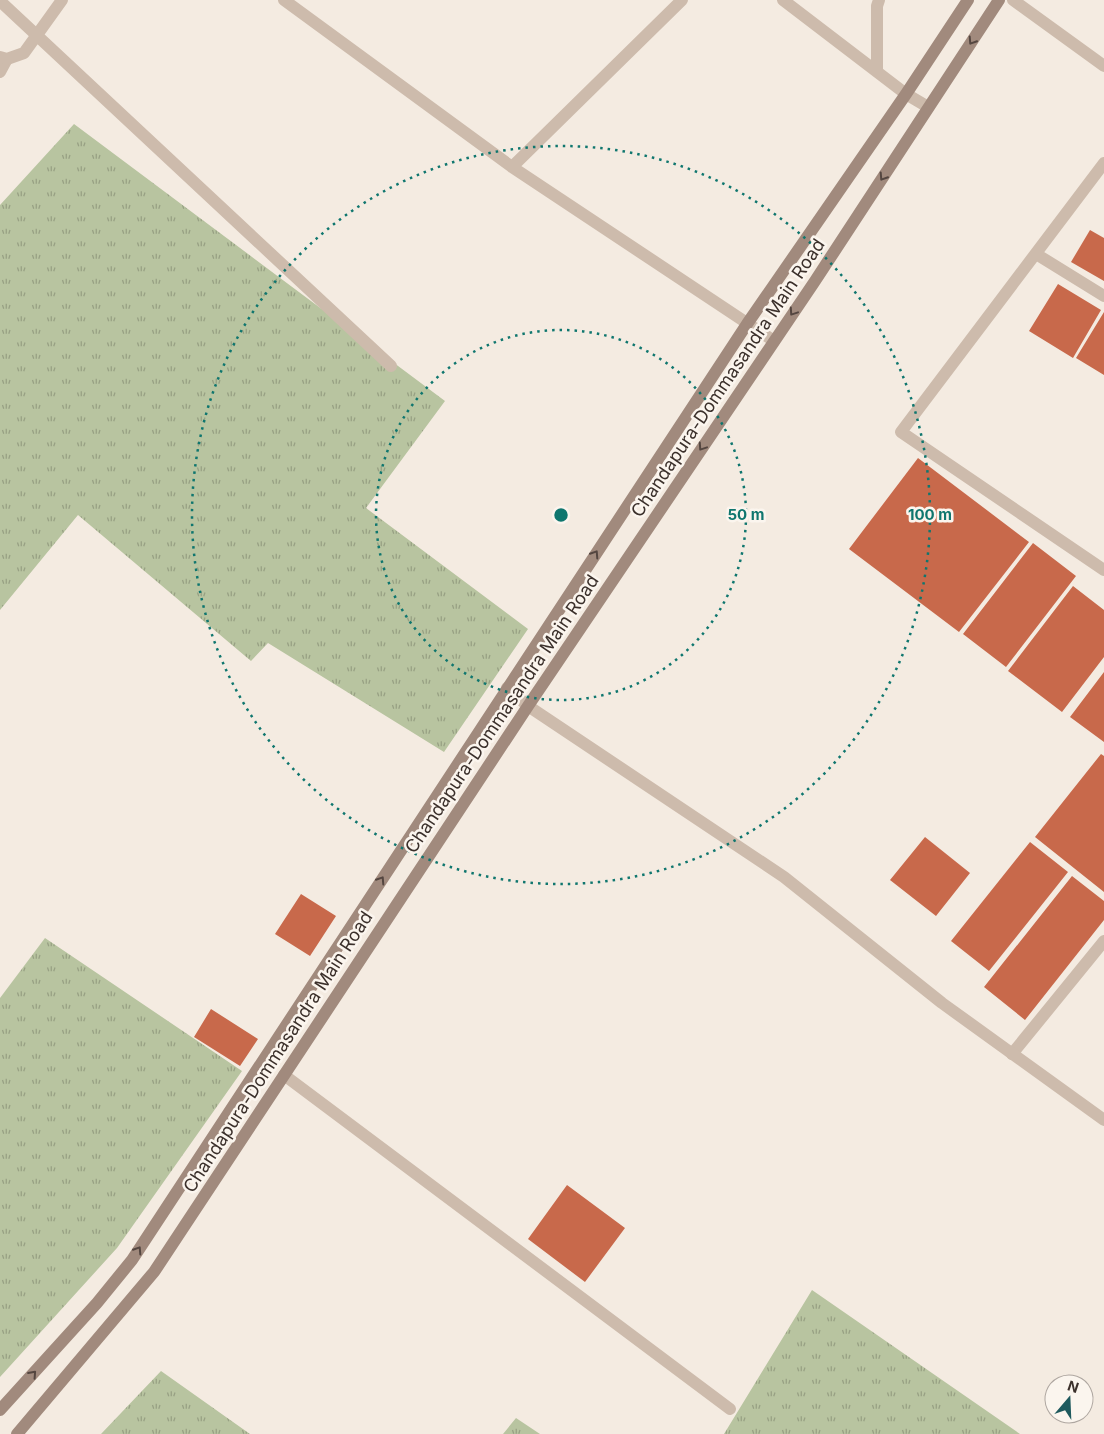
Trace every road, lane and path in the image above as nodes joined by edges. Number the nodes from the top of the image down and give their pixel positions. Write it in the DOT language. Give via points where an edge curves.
graph roads {
  1 [pos="62,0"];
  2 [pos="284,0"];
  3 [pos="682,0"];
  4 [pos="783,0"];
  5 [pos="879,0"];
  6 [pos="968,0"];
  7 [pos="999,0"];
  8 [pos="1013,0"];
  9 [pos="0,1"];
  10 [pos="37,35"];
  11 [pos="4,58"];
  12 [pos="1104,66"];
  13 [pos="0,72"];
  14 [pos="877,72"];
  15 [pos="906,94"];
  16 [pos="928,107"];
  17 [pos="1104,163"];
  18 [pos="512,168"];
  19 [pos="1036,254"];
  20 [pos="1104,296"];
  21 [pos="747,324"];
  22 [pos="774,341"];
  23 [pos="391,366"];
  24 [pos="1104,570"];
  25 [pos="507,688"];
  26 [pos="528,706"];
  27 [pos="1104,941"];
  28 [pos="1012,1054"];
  29 [pos="284,1074"];
  30 [pos="1104,1120"];
  31 [pos="730,1409"];
  32 [pos="0,1410"];
  33 [pos="17,1434"];
  1 -- 10 [label="street"];
  2 -- 18 [label="street"];
  3 -- 18 [label="street"];
  4 -- 14 [label="street"];
  5 -- 14 [label="street"];
  6 -- 15 [label="main road, Chandapura-Dommasandra Main Road"];
  7 -- 16 [label="main road, Chandapura-Dommasandra Main Road, one-way"];
  8 -- 12 [label="street"];
  9 -- 10 [label="street"];
  10 -- 11 [label="street" via="24,53"];
  10 -- 23 [label="street"];
  11 -- 13 [label="street"];
  14 -- 15 [label="street"];
  15 -- 16 [label="street"];
  15 -- 21 [label="main road, Chandapura-Dommasandra Main Road"];
  16 -- 22 [label="main road, Chandapura-Dommasandra Main Road, one-way"];
  17 -- 19 [label="street"];
  18 -- 21 [label="street"];
  19 -- 20 [label="street"];
  19 -- 24 [label="street" via="901,432"];
  21 -- 22 [label="street"];
  25 -- 21 [label="main road, Chandapura-Dommasandra Main Road, one-way"];
  22 -- 26 [label="main road, Chandapura-Dommasandra Main Road, one-way"];
  25 -- 26 [label="street"];
  32 -- 25 [label="main road, Chandapura-Dommasandra Main Road, one-way" via="132,1260"];
  26 -- 28 [label="street" via="784,877 942,1003"];
  26 -- 29 [label="main road, Chandapura-Dommasandra Main Road"];
  27 -- 28 [label="street"];
  28 -- 30 [label="street"];
  29 -- 31 [label="street"];
  29 -- 33 [label="main road, Chandapura-Dommasandra Main Road" via="154,1272"];
}
